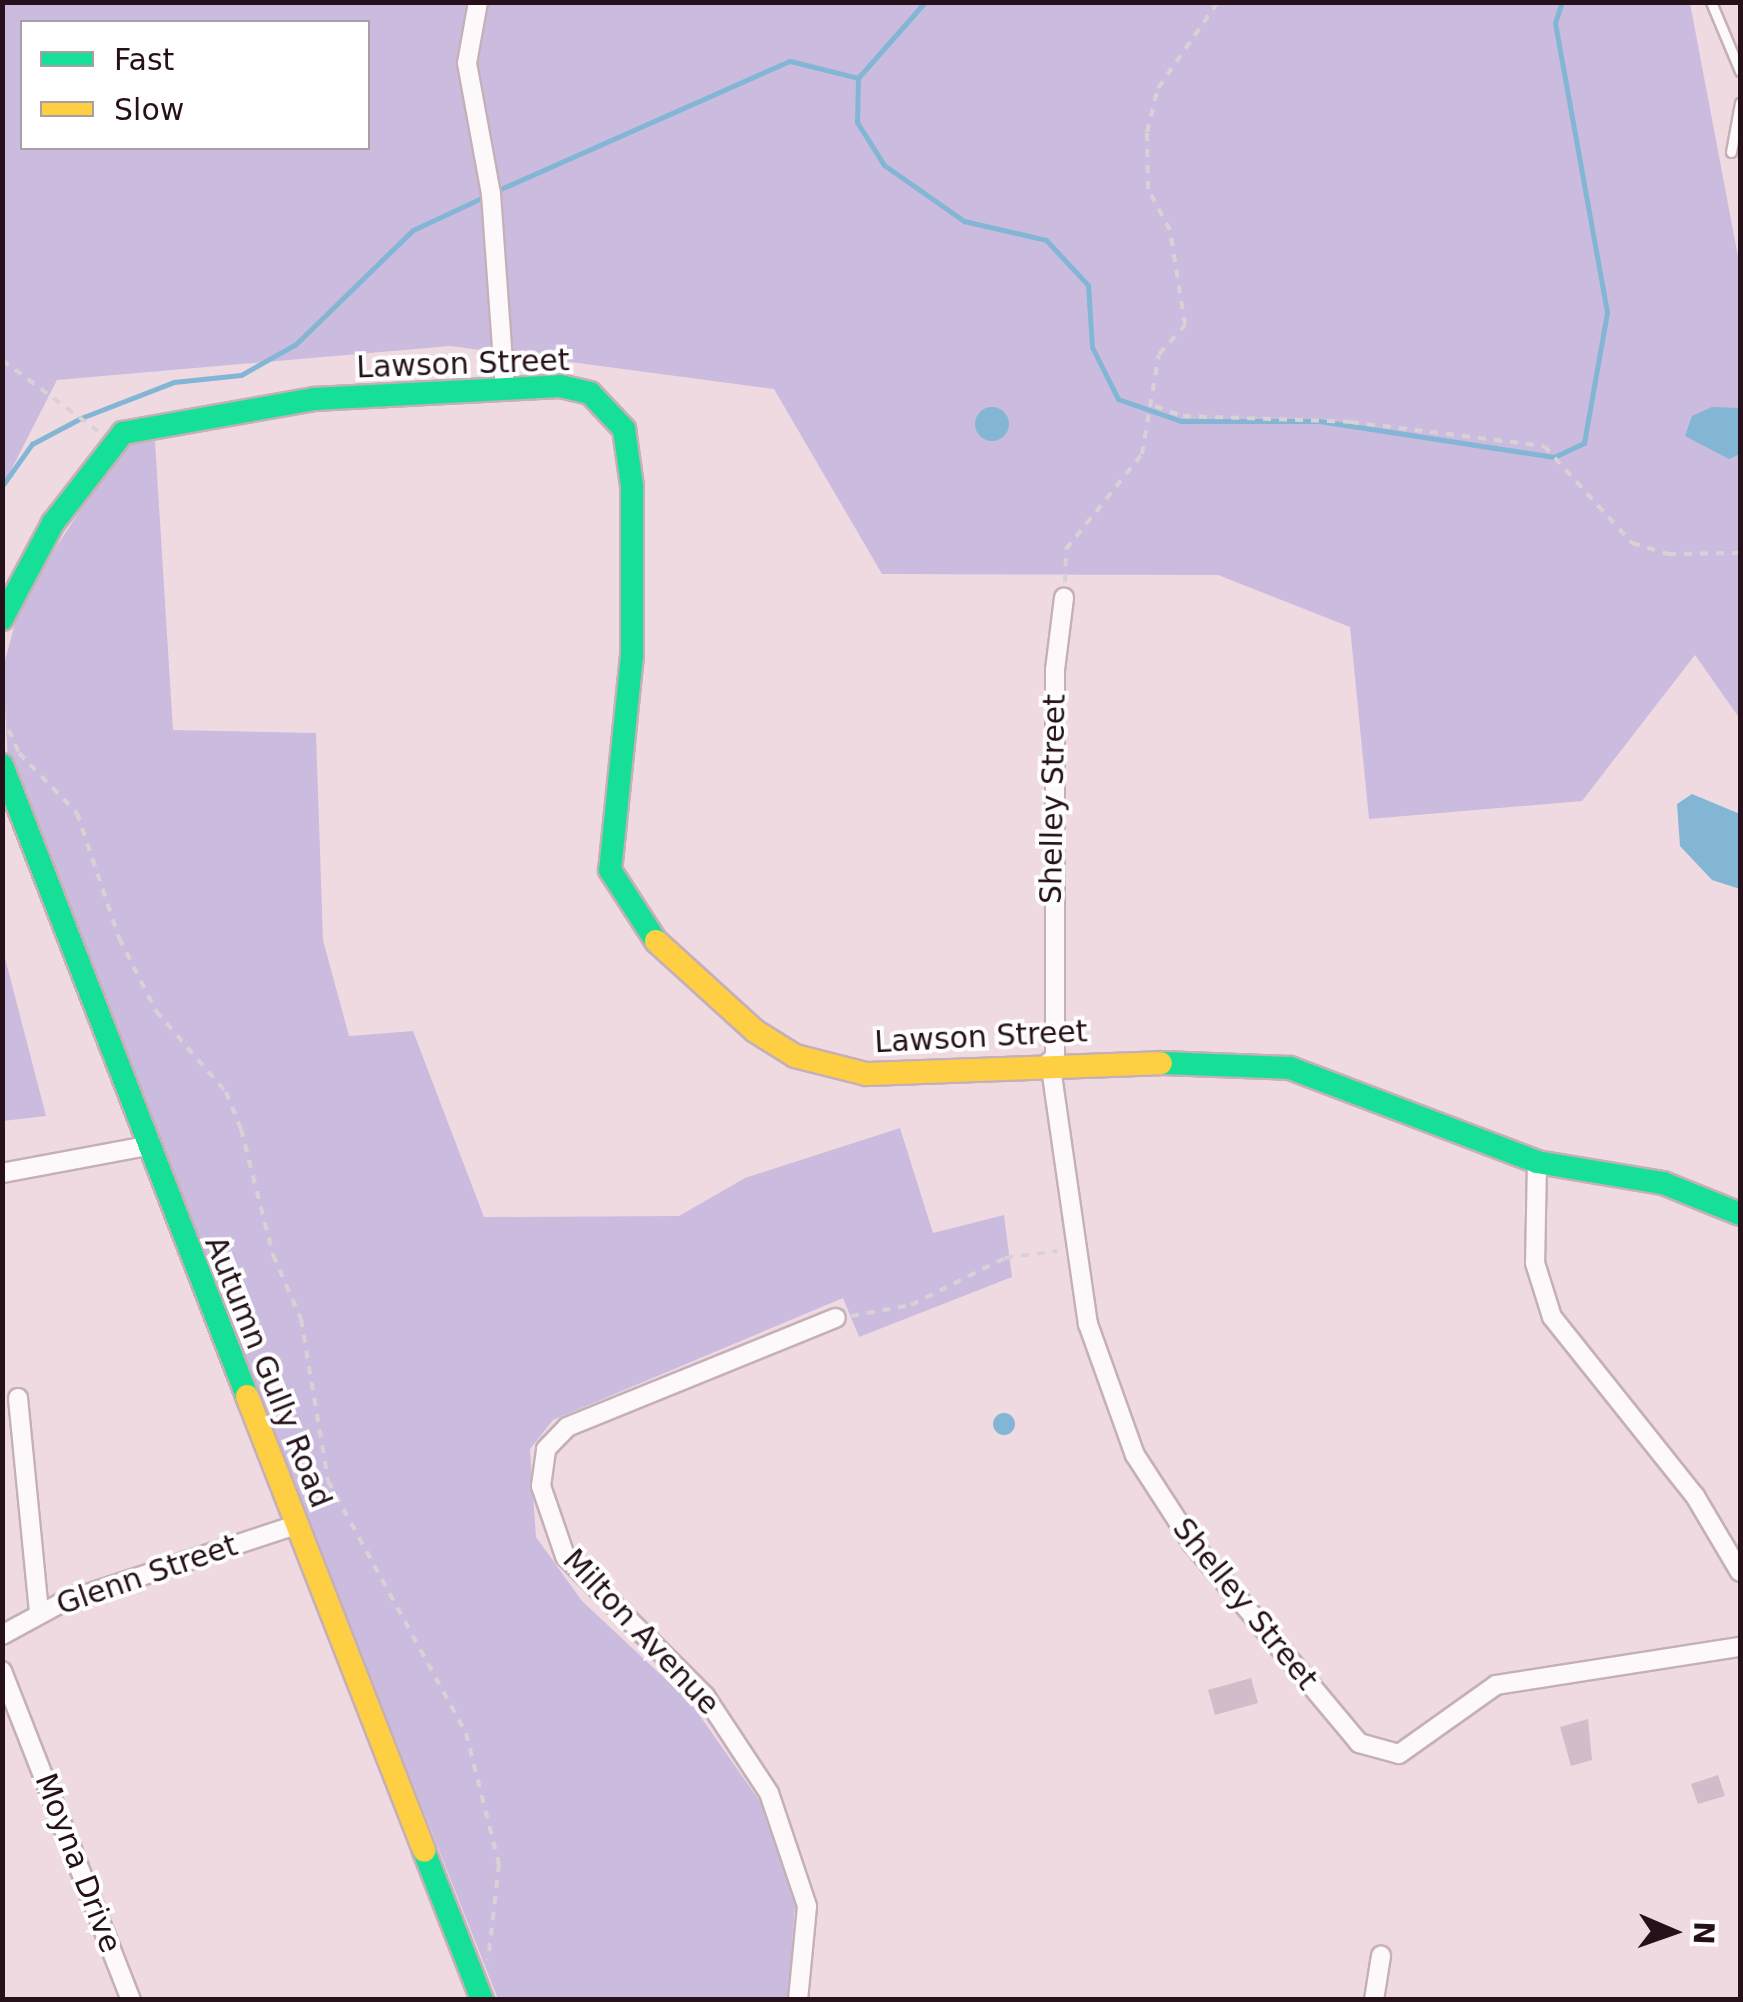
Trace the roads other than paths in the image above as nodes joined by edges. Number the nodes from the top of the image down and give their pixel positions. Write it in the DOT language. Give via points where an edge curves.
graph roads {
  1 [pos="478,2"];
  2 [pos="1712,2"];
  3 [pos="1740,71"];
  4 [pos="1740,103"];
  5 [pos="1731,152"];
  6 [pos="505,390"];
  7 [pos="1064,598"];
  8 [pos="2,620"];
  9 [pos="2,765"];
  10 [pos="1053,1061"];
  11 [pos="146,1146"];
  12 [pos="1537,1162"];
  13 [pos="2,1172"];
  14 [pos="1740,1214"];
  15 [pos="836,1318"];
  16 [pos="18,1398"];
  17 [pos="296,1525"];
  18 [pos="1740,1572"];
  19 [pos="39,1612"];
  20 [pos="2,1635"];
  21 [pos="1740,1647"];
  22 [pos="2,1671"];
  23 [pos="1381,1956"];
  24 [pos="480,1995"];
  25 [pos="131,2000"];
  26 [pos="798,2000"];
  27 [pos="1374,2000"];
  1 -- 6 [label="street" via="467,63 491,194"];
  2 -- 3 [label="lane"];
  4 -- 5 [label="lane"];
  6 -- 8 [label="street, Lawson Street" via="276,404 137,429 112,442 36,549"];
  6 -- 10 [label="street, Lawson Street" via="590,393 611,407 629,445 634,627 608,848 628,912 755,1031 818,1065 891,1074"];
  7 -- 10 [label="street, Shelley Street" via="1054,670"];
  9 -- 11 [label="street, Autumn Gully Road"];
  10 -- 12 [label="street, Lawson Street" via="1290,1068"];
  10 -- 21 [label="street, Shelley Street" via="1094,1352 1135,1455 1192,1543 1372,1753 1411,1748 1468,1698 1496,1685"];
  11 -- 13 [label="street"];
  11 -- 17 [label="street, Autumn Gully Road"];
  12 -- 14 [label="street, Lawson Street" via="1662,1183"];
  12 -- 18 [label="street" via="1535,1263 1552,1318 1694,1496"];
  15 -- 26 [label="street, Milton Avenue" via="567,1427 546,1449 540,1486 565,1556 705,1696 769,1793 807,1906"];
  16 -- 19 [label="street"];
  17 -- 19 [label="street, Glenn Street"];
  17 -- 24 [label="street, Autumn Gully Road"];
  19 -- 20 [label="street, Glenn Street"];
  22 -- 25 [label="street, Moyna Drive"];
  23 -- 27 [label="street"];
}
